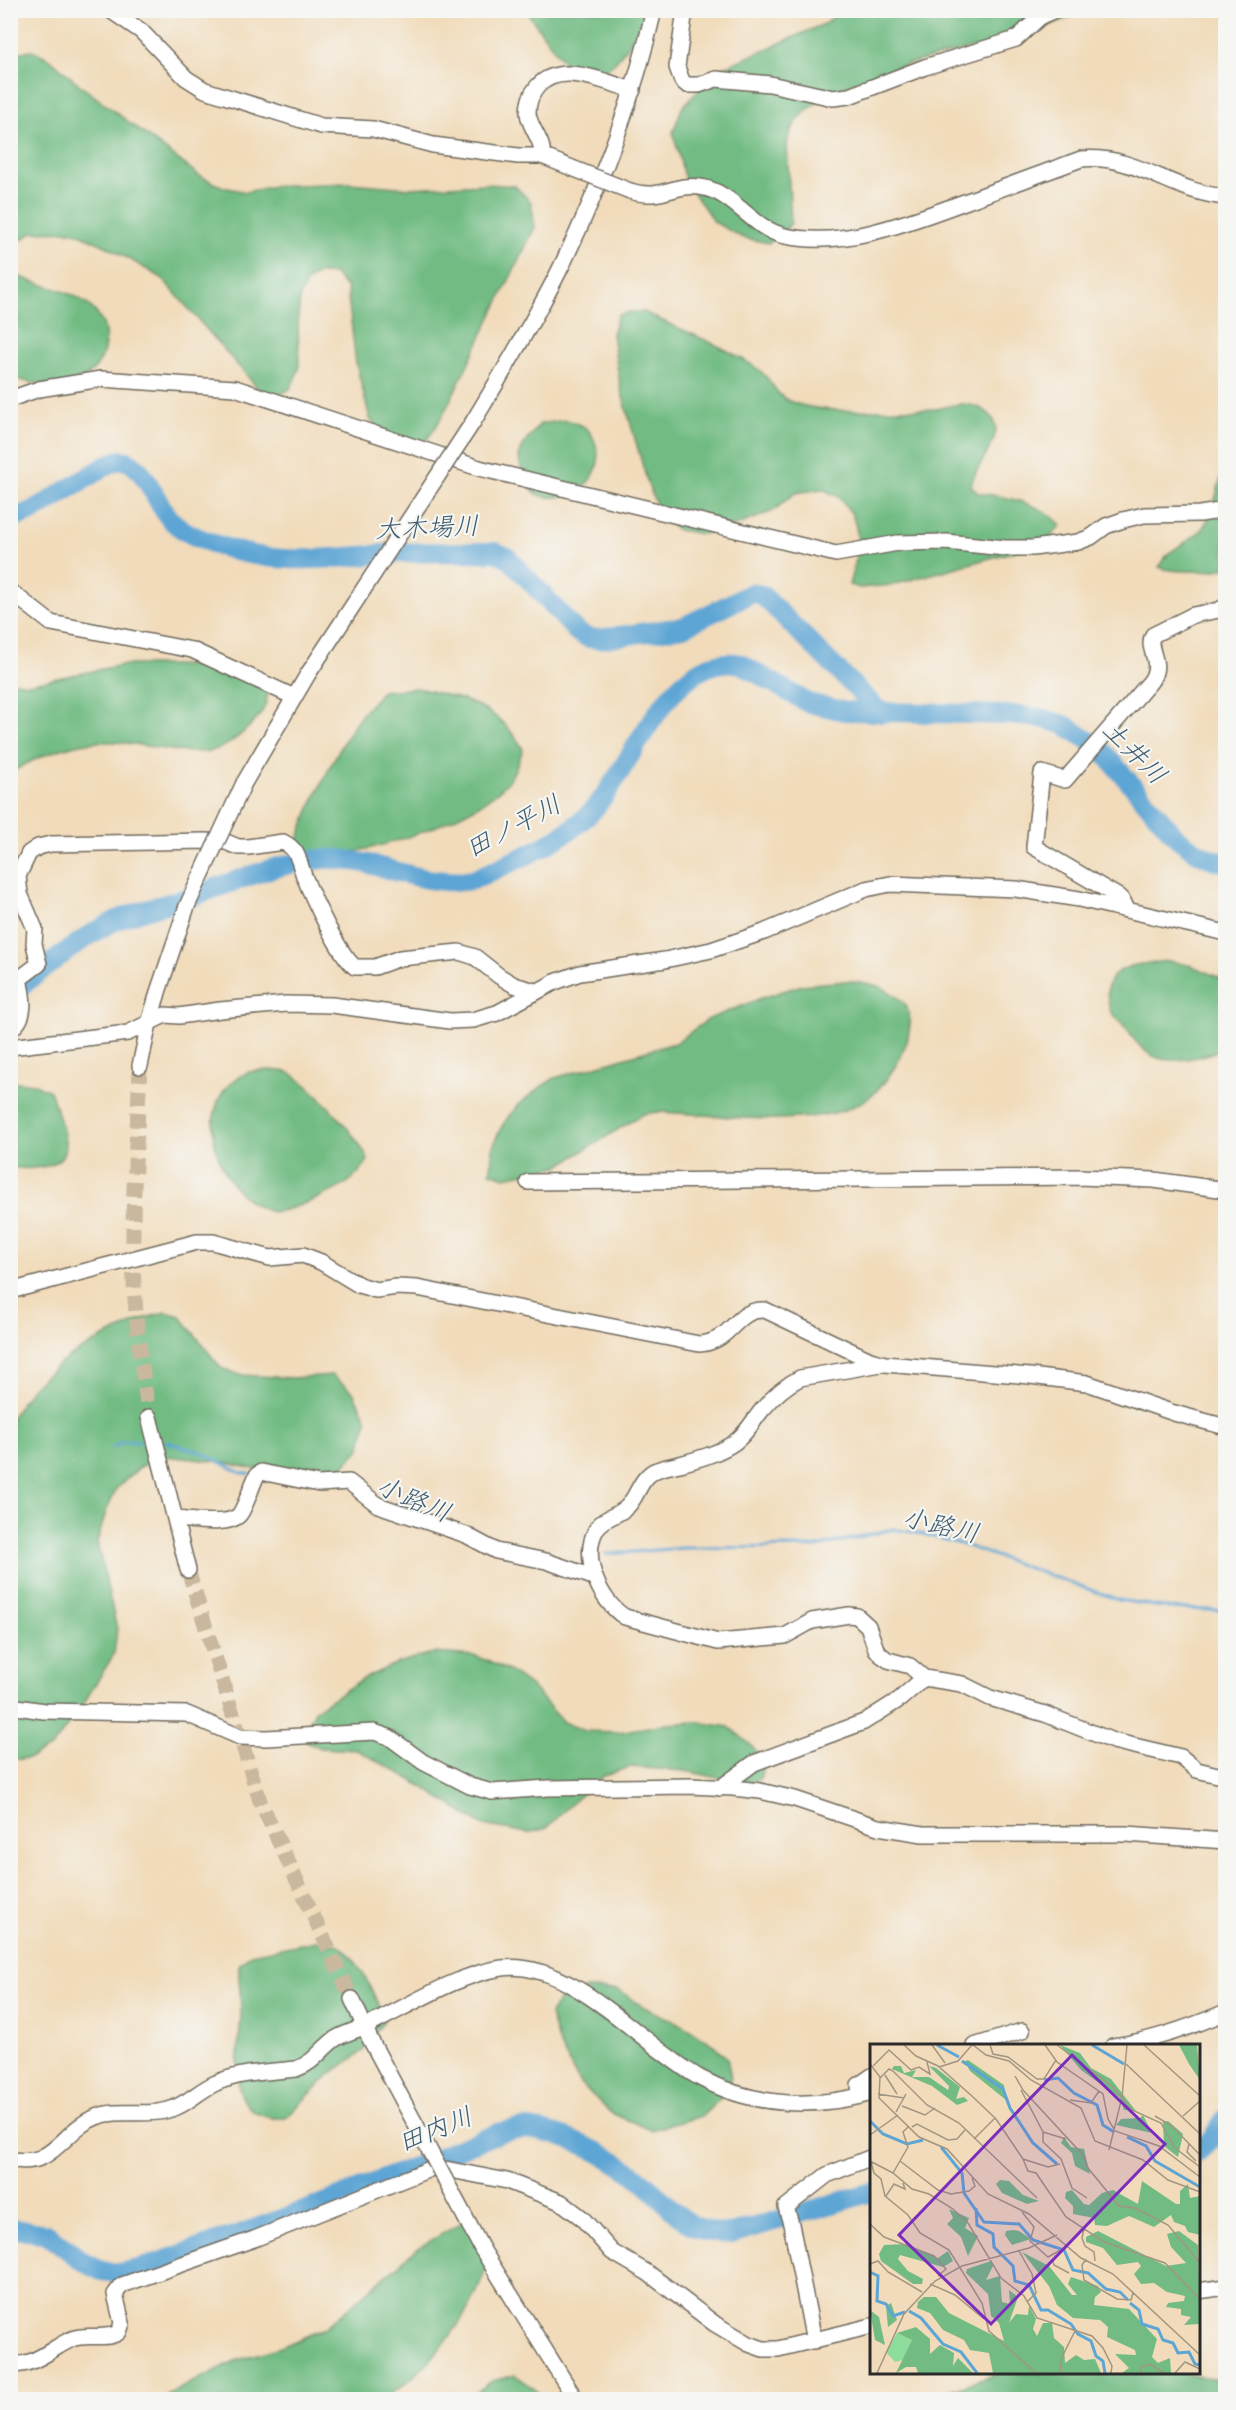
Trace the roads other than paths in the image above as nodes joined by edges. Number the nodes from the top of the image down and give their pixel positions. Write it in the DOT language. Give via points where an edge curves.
graph roads {
  1 [pos="110,10"];
  2 [pos="654,10"];
  3 [pos="685,10"];
  4 [pos="1054,10"];
  5 [pos="633,90"];
  6 [pos="542,156"];
  7 [pos="1226,197"];
  8 [pos="10,399"];
  9 [pos="1226,510"];
  10 [pos="10,591"];
  11 [pos="1226,606"];
  12 [pos="294,698"];
  13 [pos="38,847"];
  14 [pos="10,864"];
  15 [pos="1127,910"];
  16 [pos="1226,933"];
  17 [pos="535,991"];
  18 [pos="149,1023"];
  19 [pos="10,1029"];
  20 [pos="10,1047"];
  21 [pos="140,1066"];
  22 [pos="528,1182"];
  23 [pos="1226,1190"];
  24 [pos="10,1291"];
  25 [pos="885,1364"];
  26 [pos="149,1417"];
  27 [pos="1226,1427"];
  28 [pos="176,1519"];
  29 [pos="188,1570"];
  30 [pos="593,1577"];
  31 [pos="924,1678"];
  32 [pos="10,1706"];
  33 [pos="1226,1777"];
  34 [pos="720,1788"];
  35 [pos="1226,1841"];
  36 [pos="351,1999"];
  37 [pos="1226,2012"];
  38 [pos="1022,2031"];
  39 [pos="367,2032"];
  40 [pos="980,2044"];
  41 [pos="1124,2044"];
  42 [pos="870,2077"];
  43 [pos="866,2095"];
  44 [pos="870,2158"];
  45 [pos="10,2159"];
  46 [pos="1226,2287"];
  47 [pos="1200,2291"];
  48 [pos="870,2327"];
  49 [pos="814,2341"];
  50 [pos="10,2364"];
  51 [pos="576,2400"];
  1 -- 6 [label="street" via="141,31 186,78 205,90 321,126 373,129 433,145"];
  2 -- 5 [label="street"];
  3 -- 4 [label="street" via="677,67 687,85 716,79 760,83 833,98 849,96 924,67 1016,39 1040,16"];
  5 -- 6 [label="street" via="568,72 545,79 529,99 528,112"];
  5 -- 12 [label="street, bridge" via="587,213 530,327"];
  6 -- 7 [label="street, bridge" via="630,191 651,195 686,187 716,191 769,230 783,236 814,239 872,232 909,222 1082,159 1123,162 1187,187"];
  8 -- 9 [label="street" via="39,389 101,379 235,388 479,468 837,554 898,543 1033,548 1078,542 1123,519"];
  10 -- 12 [label="street" via="51,623 192,650"];
  11 -- 15 [label="street" via="1193,615 1153,635 1156,674 1065,780 1042,773 1034,847 1119,897"];
  12 -- 18 [label="street, bridge" via="244,783 187,906"];
  13 -- 14 [label="street" via="30,848"];
  13 -- 17 [label="street" via="205,841 248,847 283,842 294,849 342,953 354,967 459,952 475,957 514,985"];
  13 -- 19 [label="street" via="22,864 18,885 35,930 39,964 19,979 24,1006 18,1024"];
  15 -- 16 [label="street"];
  15 -- 17 [label="street" via="1080,898 1016,889 890,884 866,889 711,950 580,973"];
  17 -- 18 [label="street" via="497,1013 450,1022 332,1005 286,1004 165,1015"];
  18 -- 20 [label="street" via="128,1033"];
  18 -- 21 [label="street"];
  22 -- 23 [label="street" via="1079,1177 1154,1180"];
  24 -- 25 [label="street" via="196,1242 213,1242 270,1258 303,1255 376,1290 417,1288 699,1344 721,1339 746,1314 765,1310"];
  25 -- 27 [label="street" via="1087,1383"];
  25 -- 30 [label="street" via="800,1378 769,1403 749,1431 733,1443 651,1473 625,1509 597,1529 591,1546"];
  26 -- 28 [label="street"];
  28 -- 29 [label="street"];
  28 -- 30 [label="street" via="234,1519 261,1472 319,1484 349,1482 378,1504 466,1535 496,1551 546,1561"];
  30 -- 31 [label="street" via="614,1609 625,1617 707,1641 785,1636 812,1621 857,1616 868,1626 881,1655 910,1666"];
  31 -- 33 [label="street" via="962,1684 990,1698 1045,1714 1113,1741 1181,1757 1197,1770"];
  31 -- 34 [label="street" via="864,1722 754,1763"];
  32 -- 34 [label="street" via="44,1711 187,1714 240,1737 374,1732 470,1786 492,1792"];
  34 -- 35 [label="street" via="760,1791 878,1827 923,1834 1126,1834"];
  36 -- 39 [label="street"];
  37 -- 41 [label="street" via="1155,2038"];
  38 -- 40 [label="street"];
  39 -- 43 [label="street" via="480,1973 503,1968 528,1969 552,1975 576,1988 700,2078 736,2093 786,2104 820,2104"];
  39 -- 45 [label="street" via="333,2041 313,2061 296,2069 234,2076 214,2083 170,2110 97,2116 41,2159"];
  39 -- 51 [label="street, bridge" via="482,2249"];
  42 -- 43 [label="street" via="859,2085"];
  44 -- 49 [label="street" via="826,2175 786,2207"];
  46 -- 47 [label="street"];
  48 -- 49 [label="street"];
  49 -- 50 [label="street" via="778,2349 749,2344 612,2252 582,2218 561,2202 507,2181 435,2167 254,2239 122,2285 115,2294 122,2323 118,2332 74,2338 27,2362"];
}
